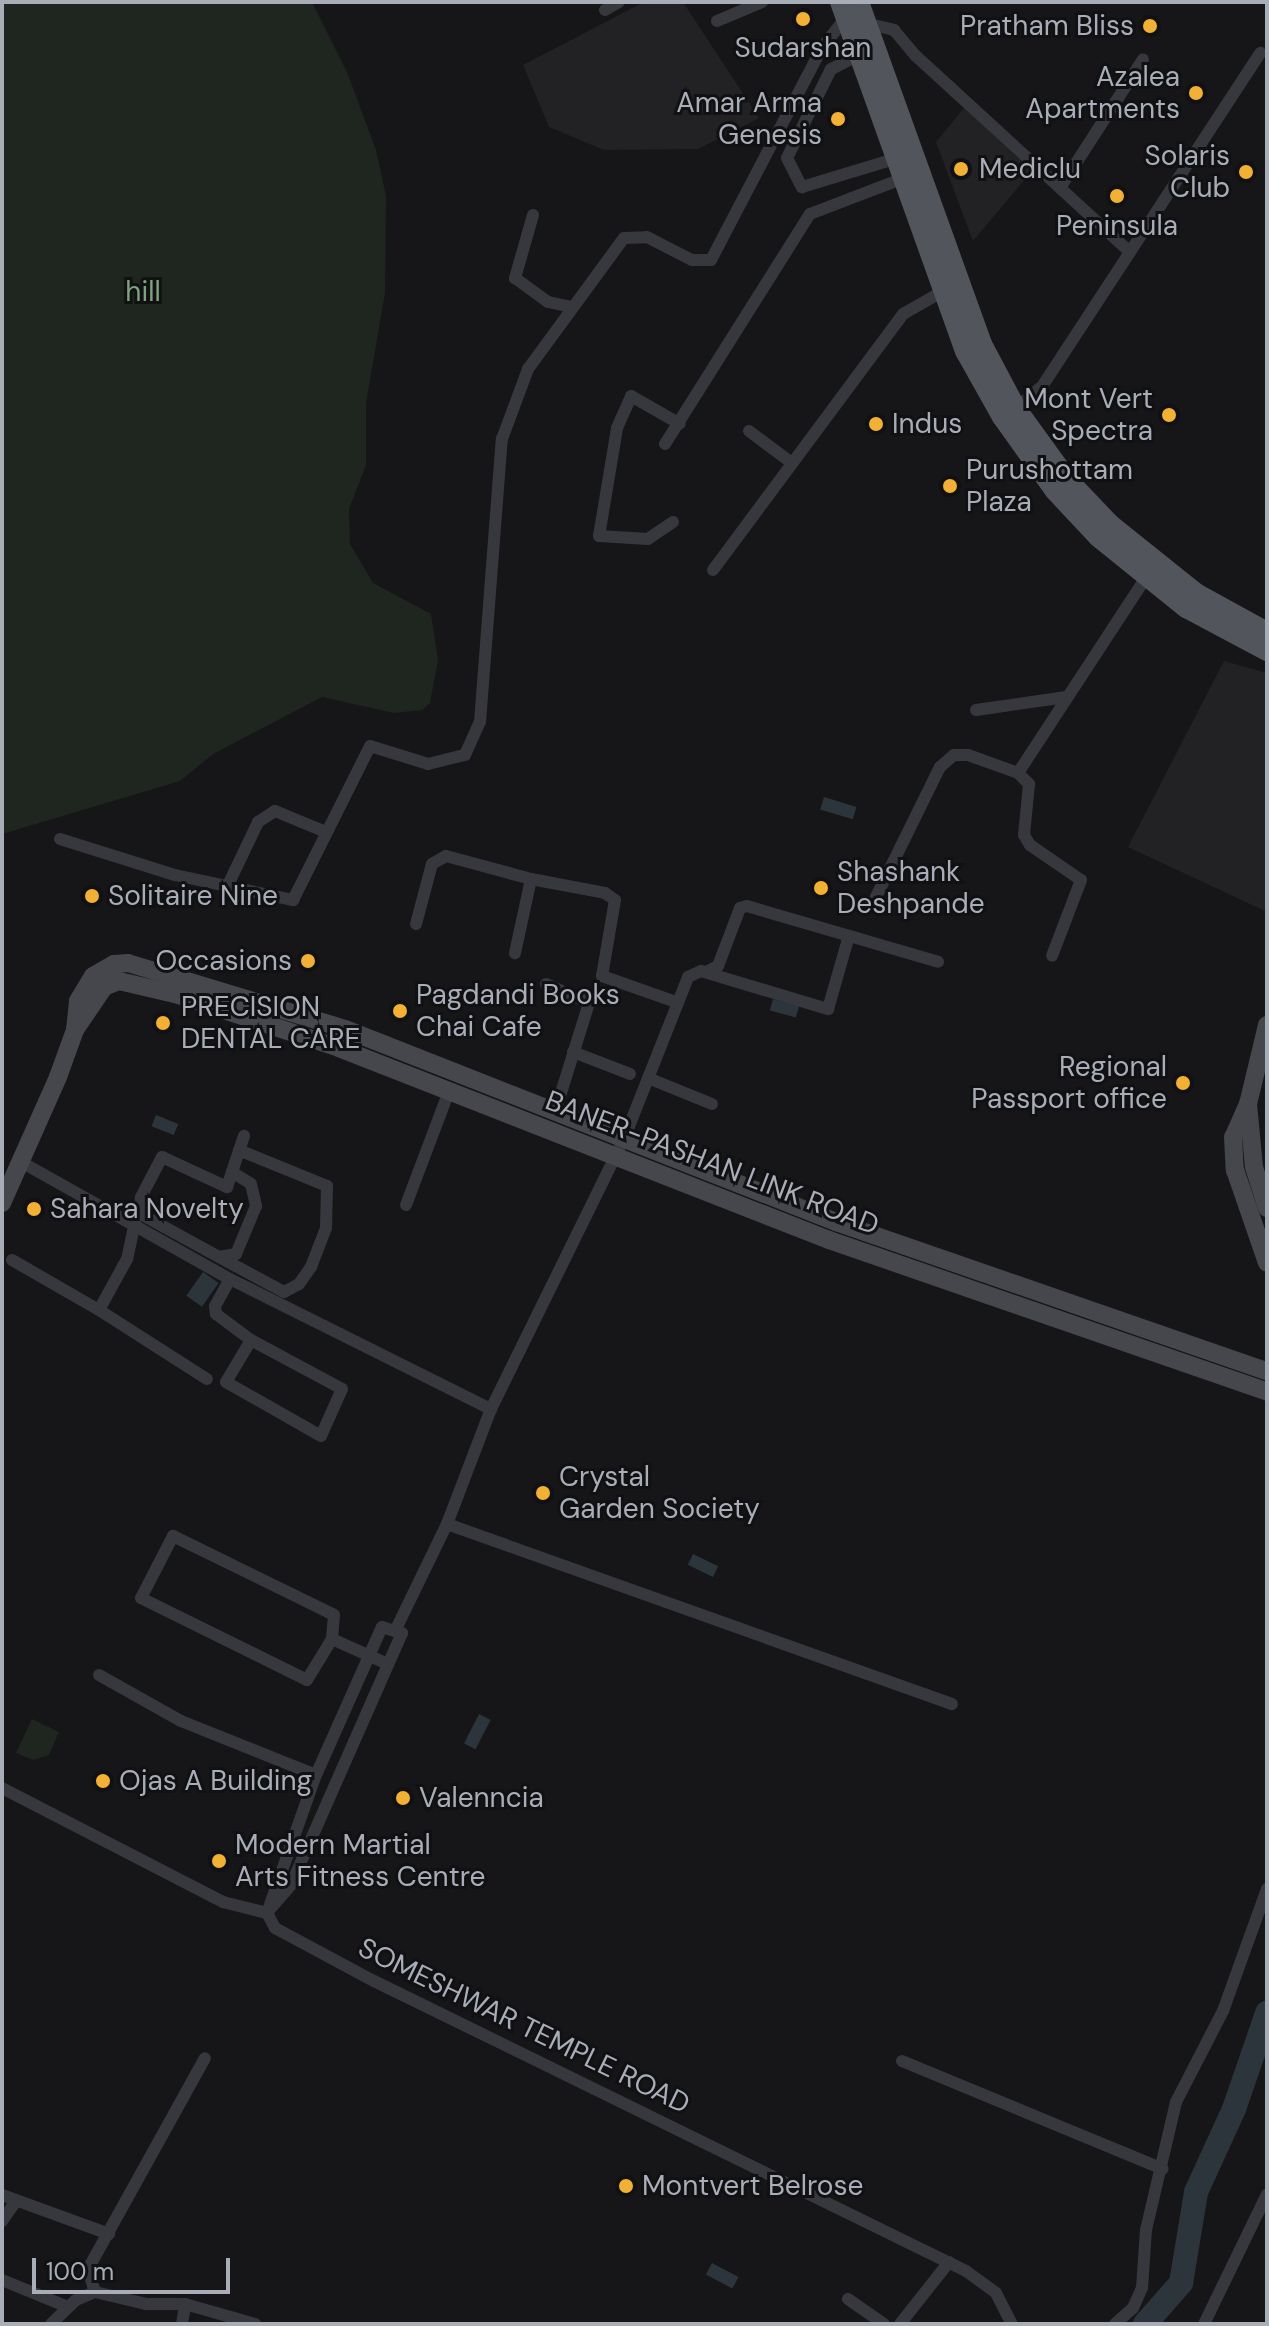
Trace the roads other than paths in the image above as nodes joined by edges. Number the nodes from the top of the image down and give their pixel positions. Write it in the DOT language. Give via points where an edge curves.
graph roads {
  1 [pos="619,2"];
  2 [pos="762,2"];
  3 [pos="605,10"];
  4 [pos="856,11"];
  5 [pos="717,21"];
  6 [pos="1260,53"];
  7 [pos="861,54"];
  8 [pos="1143,59"];
  9 [pos="901,168"];
  10 [pos="1060,188"];
  11 [pos="533,215"];
  12 [pos="1130,252"];
  13 [pos="947,289"];
  14 [pos="571,307"];
  15 [pos="1016,408"];
  16 [pos="680,424"];
  17 [pos="749,431"];
  18 [pos="665,444"];
  19 [pos="792,463"];
  20 [pos="673,522"];
  21 [pos="713,570"];
  22 [pos="1151,570"];
  23 [pos="1267,632"];
  24 [pos="1267,651"];
  25 [pos="1066,697"];
  26 [pos="976,710"];
  27 [pos="1018,773"];
  28 [pos="326,832"];
  29 [pos="60,839"];
  30 [pos="531,879"];
  31 [pos="228,885"];
  32 [pos="873,903"];
  33 [pos="416,924"];
  34 [pos="849,936"];
  35 [pos="515,953"];
  36 [pos="1052,956"];
  37 [pos="938,962"];
  38 [pos="706,972"];
  39 [pos="141,974"];
  40 [pos="546,984"];
  41 [pos="676,1002"];
  42 [pos="1267,1025"];
  43 [pos="75,1030"];
  44 [pos="573,1052"];
  45 [pos="630,1074"];
  46 [pos="648,1078"];
  47 [pos="449,1091"];
  48 [pos="712,1104"];
  49 [pos="1248,1104"];
  50 [pos="555,1112"];
  51 [pos="244,1136"];
  52 [pos="624,1139"];
  53 [pos="239,1150"];
  54 [pos="615,1156"];
  55 [pos="23,1163"];
  56 [pos="232,1172"];
  57 [pos="4,1194"];
  58 [pos="406,1205"];
  59 [pos="1267,1208"];
  60 [pos="135,1222"];
  61 [pos="219,1257"];
  62 [pos="12,1260"];
  63 [pos="1267,1263"];
  64 [pos="230,1279"];
  65 [pos="99,1310"];
  66 [pos="251,1340"];
  67 [pos="1267,1371"];
  68 [pos="207,1379"];
  69 [pos="1267,1392"];
  70 [pos="491,1409"];
  71 [pos="447,1524"];
  72 [pos="395,1631"];
  73 [pos="332,1639"];
  74 [pos="369,1656"];
  75 [pos="388,1664"];
  76 [pos="99,1675"];
  77 [pos="952,1704"];
  78 [pos="316,1775"];
  79 [pos="2,1788"];
  80 [pos="1267,1889"];
  81 [pos="267,1913"];
  82 [pos="205,2058"];
  83 [pos="902,2061"];
  84 [pos="1163,2169"];
  85 [pos="1267,2194"];
  86 [pos="2,2195"];
  87 [pos="16,2201"];
  88 [pos="2,2221"];
  89 [pos="109,2234"];
  90 [pos="949,2262"];
  91 [pos="2,2280"];
  92 [pos="95,2292"];
  93 [pos="848,2299"];
  94 [pos="185,2304"];
  95 [pos="60,2318"];
  96 [pos="182,2324"];
  97 [pos="255,2324"];
  98 [pos="884,2324"];
  99 [pos="900,2324"];
  100 [pos="1012,2324"];
  101 [pos="1115,2324"];
  102 [pos="1204,2324"];
  1 -- 3 [label="street"];
  2 -- 5 [label="street"];
  4 -- 7 [label="main road"];
  4 -- 10 [label="street" via="894,30"];
  4 -- 14 [label="street" via="822,48 711,260 692,260 647,237 624,238"];
  4 -- 15 [label="main road" via="982,344"];
  6 -- 12 [label="street"];
  7 -- 9 [label="main road"];
  7 -- 9 [label="street" via="831,69 787,158 802,187"];
  8 -- 10 [label="street"];
  9 -- 13 [label="main road"];
  9 -- 16 [label="street" via="810,214"];
  10 -- 12 [label="street"];
  11 -- 14 [label="street" via="515,278 548,302"];
  12 -- 15 [label="street" via="1043,385"];
  13 -- 19 [label="street" via="903,314"];
  13 -- 22 [label="main road" via="965,351 1002,417 1072,511"];
  14 -- 28 [label="street" via="528,369 502,439 480,722 465,755 428,764 370,746"];
  15 -- 22 [label="main road" via="1077,490"];
  16 -- 18 [label="street"];
  16 -- 20 [label="street" via="631,396 617,428 599,536 648,539"];
  17 -- 19 [label="street"];
  19 -- 21 [label="street"];
  22 -- 23 [label="main road"];
  22 -- 24 [label="main road" via="1218,628"];
  22 -- 25 [label="street"];
  25 -- 26 [label="street"];
  25 -- 27 [label="street"];
  27 -- 32 [label="street" via="954,755 940,767"];
  27 -- 36 [label="street" via="1029,784 1024,835 1030,845 1081,880"];
  28 -- 31 [label="street" via="293,900"];
  28 -- 31 [label="street" via="275,811 258,822"];
  29 -- 31 [label="street" via="175,875"];
  30 -- 33 [label="street" via="446,856 432,864"];
  30 -- 35 [label="street"];
  30 -- 41 [label="street" via="605,893 615,900 602,976"];
  34 -- 37 [label="street"];
  34 -- 38 [label="street" via="742,906 718,966"];
  34 -- 38 [label="street" via="828,1009"];
  38 -- 41 [label="street" via="694,971"];
  39 -- 43 [label="street, BANER-PASHAN LINK ROAD" via="104,987"];
  39 -- 43 [label="street, BANER-PASHAN LINK ROAD" via="114,964 93,976 78,1001"];
  39 -- 47 [label="street, BANER-PASHAN LINK ROAD"];
  39 -- 50 [label="street, BANER-PASHAN LINK ROAD" via="345,1029"];
  40 -- 44 [label="street" via="589,1003"];
  41 -- 46 [label="street"];
  42 -- 49 [label="street"];
  43 -- 55 [label="street, BANER-PASHAN LINK ROAD"];
  44 -- 45 [label="street"];
  44 -- 50 [label="street"];
  46 -- 48 [label="street"];
  46 -- 52 [label="street"];
  47 -- 54 [label="street, BANER-PASHAN LINK ROAD"];
  47 -- 58 [label="street"];
  49 -- 59 [label="street" via="1254,1167"];
  49 -- 63 [label="street" via="1233,1137 1235,1170"];
  50 -- 52 [label="street, BANER-PASHAN LINK ROAD"];
  51 -- 53 [label="street"];
  52 -- 54 [label="street"];
  52 -- 67 [label="street, BANER-PASHAN LINK ROAD" via="836,1222"];
  53 -- 56 [label="street"];
  53 -- 61 [label="street" via="327,1186 326,1228 311,1267 299,1284 284,1292"];
  54 -- 69 [label="street, BANER-PASHAN LINK ROAD" via="829,1240"];
  54 -- 70 [label="street"];
  55 -- 57 [label="street, BANER-PASHAN LINK ROAD"];
  55 -- 60 [label="street"];
  56 -- 61 [label="street" via="251,1184 256,1206 236,1254"];
  56 -- 61 [label="street" via="227,1187 162,1157 141,1197 139,1213"];
  60 -- 64 [label="street"];
  60 -- 65 [label="street" via="127,1259"];
  62 -- 65 [label="street"];
  64 -- 66 [label="street" via="216,1314"];
  64 -- 70 [label="street"];
  65 -- 68 [label="street"];
  66 -- 66 [label="street" via="226,1382 321,1436 342,1389"];
  70 -- 71 [label="street"];
  71 -- 72 [label="street"];
  71 -- 77 [label="street"];
  72 -- 74 [label="street" via="382,1627"];
  72 -- 75 [label="street" via="402,1633"];
  73 -- 73 [label="street" via="334,1615 173,1536 141,1598 307,1680"];
  73 -- 74 [label="street"];
  74 -- 75 [label="street"];
  74 -- 78 [label="street"];
  75 -- 81 [label="street" via="291,1885"];
  76 -- 78 [label="street" via="181,1721"];
  78 -- 81 [label="street"];
  79 -- 81 [label="street, SOMESHWAR TEMPLE ROAD" via="223,1902"];
  80 -- 84 [label="street" via="1223,2011 1176,2102"];
  81 -- 90 [label="street, SOMESHWAR TEMPLE ROAD" via="275,1928 374,1981"];
  82 -- 89 [label="street"];
  83 -- 84 [label="street"];
  84 -- 101 [label="street" via="1146,2230 1142,2288 1133,2308"];
  85 -- 102 [label="street"];
  86 -- 87 [label="street"];
  87 -- 88 [label="street"];
  87 -- 89 [label="street"];
  89 -- 92 [label="street" via="88,2269"];
  90 -- 99 [label="street"];
  90 -- 100 [label="street, SOMESHWAR TEMPLE ROAD" via="985,2283 1005,2304"];
  91 -- 95 [label="street"];
  92 -- 94 [label="street" via="146,2304"];
  92 -- 95 [label="street"];
  93 -- 98 [label="street"];
  94 -- 96 [label="street"];
  94 -- 97 [label="street"];
}
